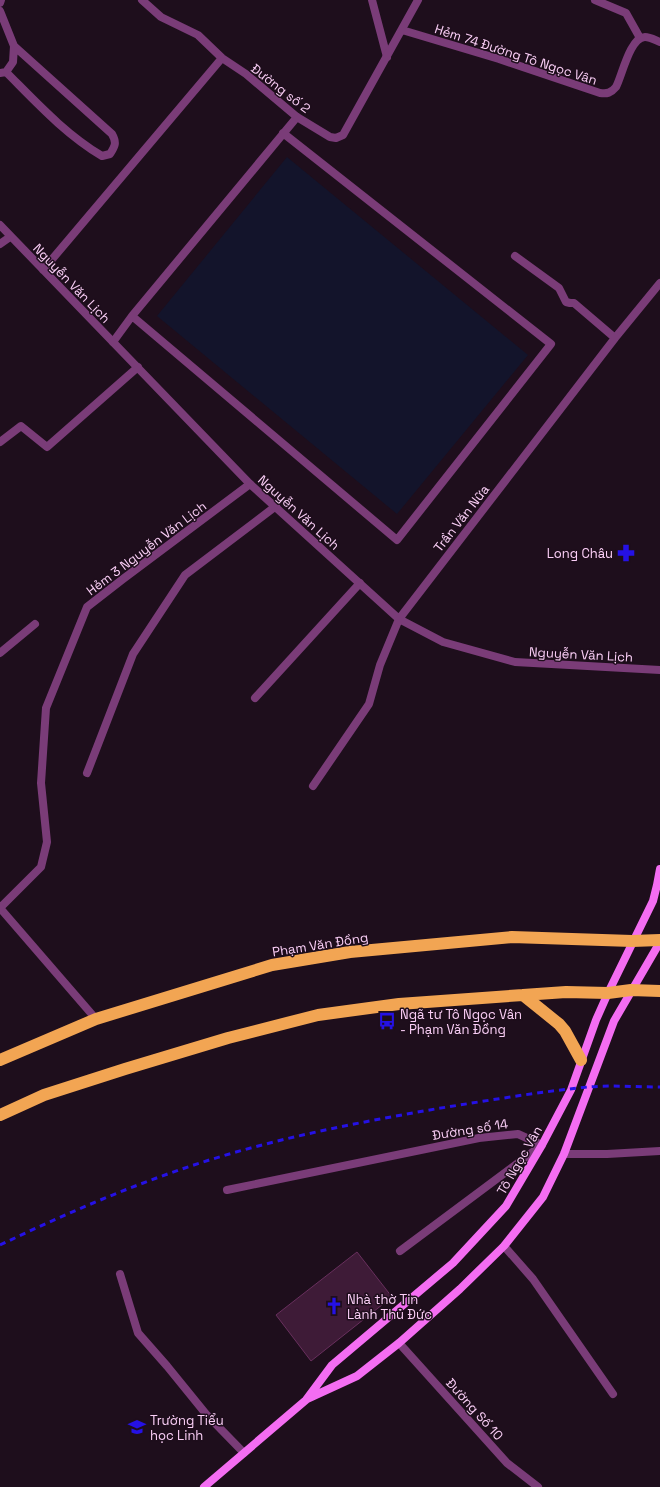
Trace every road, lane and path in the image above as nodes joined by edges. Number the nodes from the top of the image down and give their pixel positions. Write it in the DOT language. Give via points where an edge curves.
graph roads {
  1 [pos="1,0"];
  2 [pos="142,0"];
  3 [pos="372,0"];
  4 [pos="418,0"];
  5 [pos="595,0"];
  6 [pos="0,3"];
  7 [pos="0,10"];
  8 [pos="402,30"];
  9 [pos="640,38"];
  10 [pos="660,42"];
  11 [pos="14,46"];
  12 [pos="387,57"];
  13 [pos="222,58"];
  14 [pos="3,73"];
  15 [pos="297,117"];
  16 [pos="283,133"];
  17 [pos="0,225"];
  18 [pos="10,237"];
  19 [pos="0,244"];
  20 [pos="515,256"];
  21 [pos="43,270"];
  22 [pos="660,283"];
  23 [pos="132,316"];
  24 [pos="616,338"];
  25 [pos="113,342"];
  26 [pos="138,367"];
  27 [pos="0,442"];
  28 [pos="250,484"];
  29 [pos="276,506"];
  30 [pos="360,583"];
  31 [pos="399,619"];
  32 [pos="35,624"];
  33 [pos="0,653"];
  34 [pos="660,670"];
  35 [pos="255,698"];
  36 [pos="87,773"];
  37 [pos="313,786"];
  38 [pos="660,869"];
  39 [pos="0,908"];
  40 [pos="660,941"];
  41 [pos="632,942"];
  42 [pos="631,990"];
  43 [pos="660,991"];
  44 [pos="608,993"];
  45 [pos="523,995"];
  46 [pos="96,1019"];
  47 [pos="0,1060"];
  48 [pos="581,1060"];
  49 [pos="0,1115"];
  50 [pos="542,1145"];
  51 [pos="660,1152"];
  52 [pos="564,1154"];
  53 [pos="227,1190"];
  54 [pos="504,1246"];
  55 [pos="400,1251"];
  56 [pos="120,1274"];
  57 [pos="398,1343"];
  58 [pos="613,1394"];
  59 [pos="306,1400"];
  60 [pos="244,1453"];
  61 [pos="204,1487"];
  62 [pos="538,1487"];
  1 -- 6 [label="street"];
  2 -- 13 [label="street, Đường số 2" via="161,17 198,35"];
  3 -- 12 [label="street"];
  4 -- 8 [label="street, Đường số 2"];
  5 -- 9 [label="street" via="626,13"];
  7 -- 11 [label="street"];
  8 -- 9 [label="street, Hẻm 74 Đường Tô Ngọc Vân" via="607,94 616,87 630,51"];
  8 -- 12 [label="street, Đường số 2"];
  9 -- 10 [label="street" via="646,37"];
  11 -- 14 [label="street" via="14,62"];
  11 -- 14 [label="street" via="112,134 115,146 110,154 102,156 90,149"];
  12 -- 15 [label="street, Đường số 2" via="343,135 336,138 330,136"];
  13 -- 15 [label="street, Đường số 2" via="246,74"];
  13 -- 21 [label="street"];
  15 -- 16 [label="street"];
  16 -- 23 [label="street"];
  16 -- 23 [label="street" via="552,344 397,540"];
  17 -- 18 [label="street, Nguyễn Văn Lịch"];
  18 -- 19 [label="street"];
  18 -- 21 [label="street, Nguyễn Văn Lịch"];
  20 -- 24 [label="street" via="559,288 566,302 574,302"];
  21 -- 25 [label="street, Nguyễn Văn Lịch"];
  22 -- 24 [label="street, Trần Văn Nữa"];
  23 -- 25 [label="street"];
  24 -- 31 [label="street, Trần Văn Nữa"];
  25 -- 26 [label="street, Nguyễn Văn Lịch"];
  26 -- 27 [label="street" via="47,447 21,426"];
  26 -- 28 [label="street, Nguyễn Văn Lịch"];
  28 -- 29 [label="street, Nguyễn Văn Lịch"];
  28 -- 39 [label="street, Hẻm 3 Nguyễn Văn Lịch" via="87,607 46,708 41,783 47,842 41,867"];
  29 -- 30 [label="street, Nguyễn Văn Lịch"];
  29 -- 36 [label="street" via="185,575 133,654"];
  30 -- 31 [label="street, Nguyễn Văn Lịch"];
  30 -- 35 [label="street"];
  31 -- 34 [label="street, Nguyễn Văn Lịch" via="443,642 515,662"];
  31 -- 37 [label="street, Trần Văn Nữa" via="380,665 369,704"];
  32 -- 33 [label="street"];
  38 -- 41 [label="main road, Tô Ngọc Vân" via="653,901"];
  39 -- 46 [label="street"];
  40 -- 41 [label="highway, Phạm Văn Đồng"];
  40 -- 42 [label="main road, Tô Ngọc Vân"];
  41 -- 44 [label="main road, Tô Ngọc Vân"];
  41 -- 46 [label="highway, Phạm Văn Đồng" via="512,937 350,952 272,965"];
  42 -- 43 [label="highway"];
  42 -- 44 [label="highway"];
  42 -- 52 [label="main road, Tô Ngọc Vân" via="614,1021"];
  44 -- 45 [label="highway"];
  44 -- 48 [label="main road, Tô Ngọc Vân"];
  45 -- 48 [label="highway" via="560,1024"];
  45 -- 49 [label="highway" via="399,1004 318,1015 228,1038 74,1085 44,1095"];
  46 -- 47 [label="highway, Phạm Văn Đồng"];
  48 -- 50 [label="main road, Tô Ngọc Vân" via="571,1090"];
  50 -- 53 [label="street, Đường số 14" via="518,1134 479,1138"];
  50 -- 55 [label="street"];
  50 -- 59 [label="main road, Tô Ngọc Vân" via="506,1206 458,1257 421,1291 332,1365"];
  51 -- 52 [label="street"];
  52 -- 54 [label="main road, Tô Ngọc Vân" via="542,1197"];
  54 -- 57 [label="main road, Tô Ngọc Vân" via="460,1289"];
  54 -- 58 [label="street" via="533,1279"];
  56 -- 60 [label="street" via="138,1333 206,1414"];
  57 -- 59 [label="main road, Tô Ngọc Vân" via="357,1376"];
  57 -- 62 [label="street, Đường Số 10" via="507,1463"];
  59 -- 60 [label="main road, Tô Ngọc Vân"];
  60 -- 61 [label="main road, Tô Ngọc Vân"];
}
